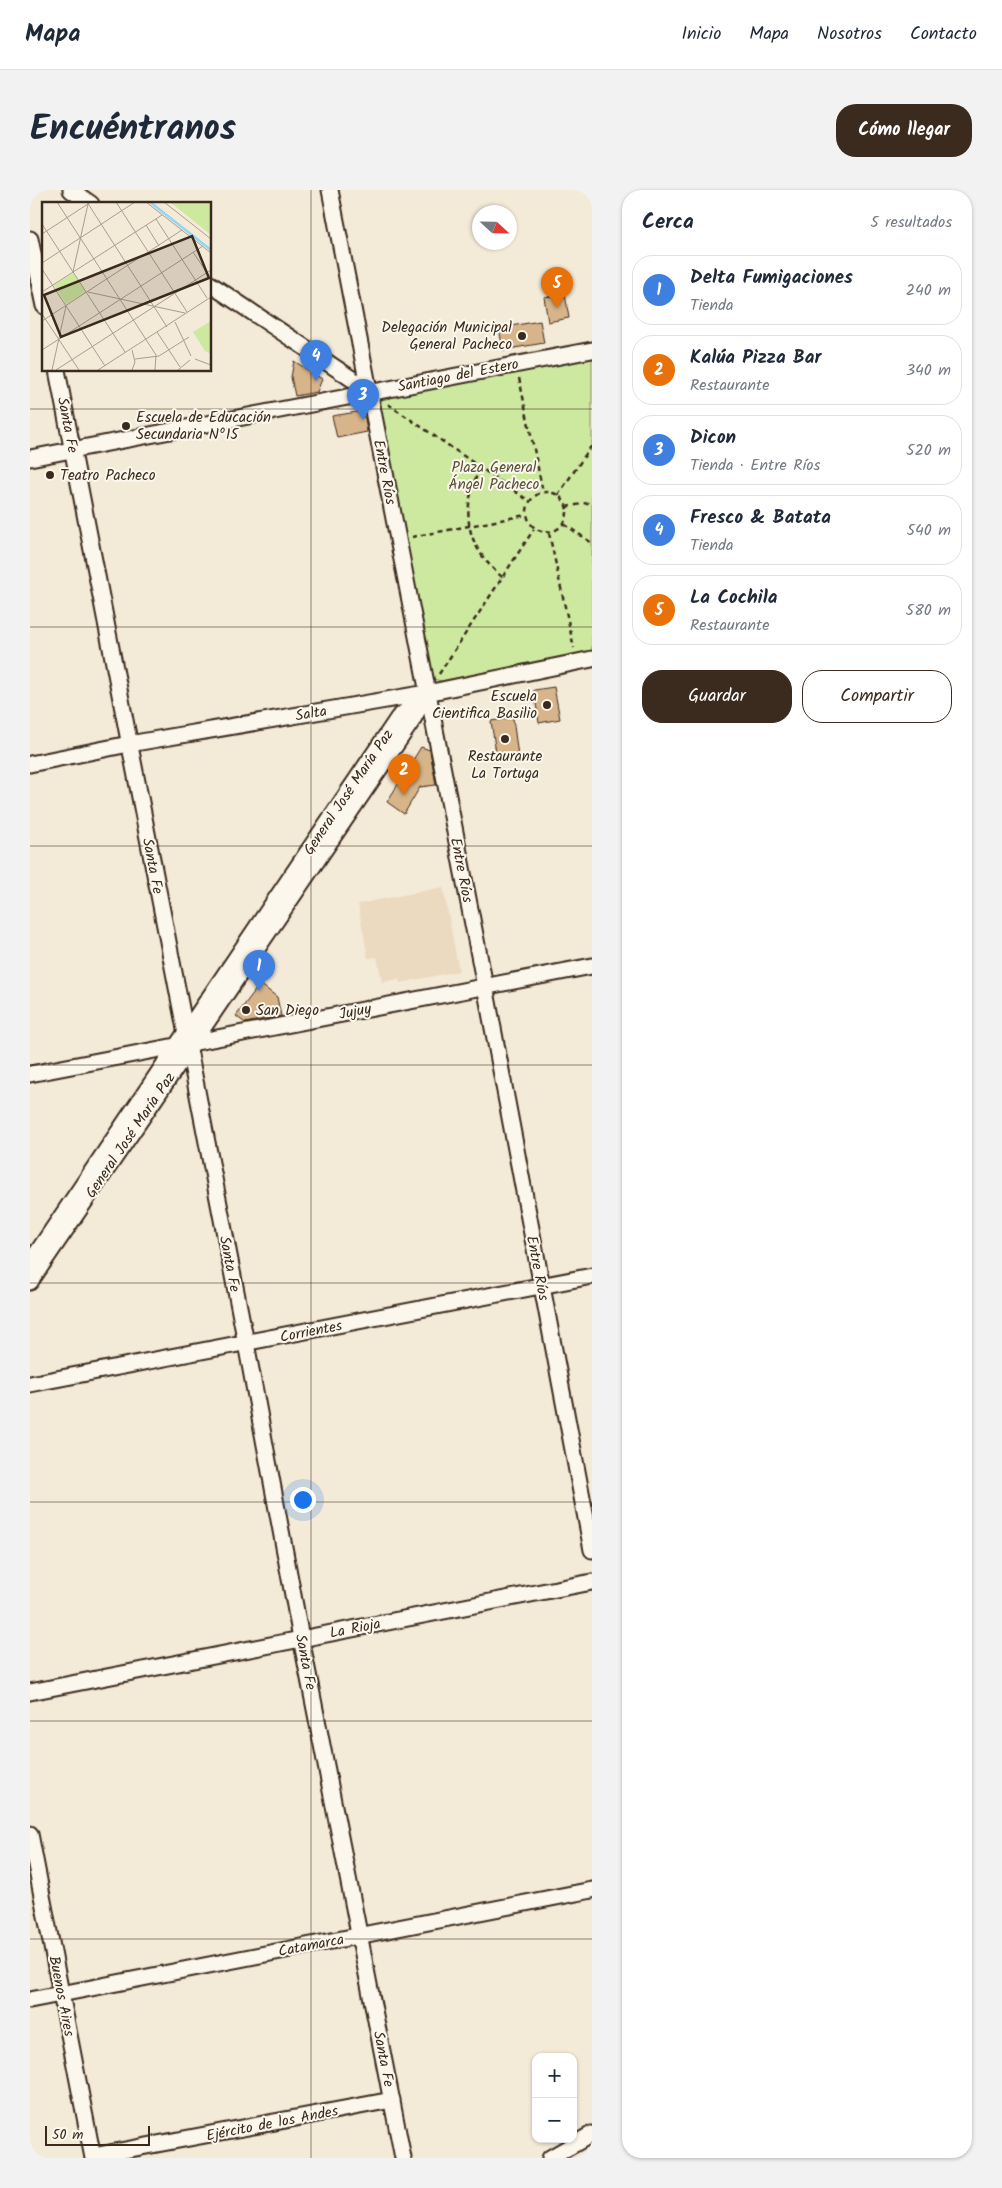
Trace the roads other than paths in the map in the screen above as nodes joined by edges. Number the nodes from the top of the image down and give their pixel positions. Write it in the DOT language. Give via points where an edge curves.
graph roads {
  1 [pos="71,190"];
  2 [pos="330,190"];
  3 [pos="88,202"];
  4 [pos="30,239"];
  5 [pos="211,285"];
  6 [pos="42,296"];
  7 [pos="592,350"];
  8 [pos="57,371"];
  9 [pos="370,391"];
  10 [pos="73,450"];
  11 [pos="30,458"];
  12 [pos="592,659"];
  13 [pos="427,693"];
  14 [pos="129,744"];
  15 [pos="30,764"];
  16 [pos="592,966"];
  17 [pos="485,986"];
  18 [pos="186,1043"];
  19 [pos="30,1074"];
  20 [pos="30,1263"];
  21 [pos="592,1276"];
  22 [pos="30,1282"];
  23 [pos="542,1286"];
  24 [pos="246,1343"];
  25 [pos="30,1384"];
  26 [pos="592,1550"];
  27 [pos="592,1582"];
  28 [pos="301,1638"];
  29 [pos="30,1692"];
  30 [pos="30,1834"];
  31 [pos="592,1890"];
  32 [pos="361,1936"];
  33 [pos="62,1994"];
  34 [pos="30,2000"];
  35 [pos="392,2100"];
  36 [pos="592,2134"];
  37 [pos="93,2157"];
  38 [pos="403,2158"];
  39 [pos="550,2158"];
  1 -- 3 [label="street"];
  2 -- 9 [label="street, Entre Ríos"];
  4 -- 6 [label="street"];
  5 -- 9 [label="street"];
  7 -- 9 [label="street, Santiago del Estero"];
  8 -- 10 [label="street, Santa Fe"];
  9 -- 10 [label="street, Santiago del Estero"];
  9 -- 13 [label="street, Entre Ríos"];
  10 -- 11 [label="street, Santiago del Estero"];
  10 -- 14 [label="street, Santa Fe"];
  12 -- 13 [label="street, Salta"];
  13 -- 14 [label="street, Salta"];
  13 -- 17 [label="street, Entre Ríos"];
  13 -- 18 [label="street, General José María Paz" via="412,721"];
  14 -- 15 [label="street, Salta"];
  14 -- 18 [label="street, Santa Fe"];
  16 -- 17 [label="street, Jujuy"];
  17 -- 18 [label="street, Jujuy"];
  17 -- 23 [label="street, Entre Ríos"];
  18 -- 19 [label="street, Jujuy"];
  18 -- 20 [label="street, General José María Paz"];
  18 -- 22 [label="street, General José María Paz"];
  18 -- 24 [label="street, Santa Fe"];
  21 -- 23 [label="street, Corrientes"];
  23 -- 24 [label="street, Corrientes"];
  23 -- 26 [label="street, Entre Ríos"];
  24 -- 25 [label="street, Corrientes"];
  24 -- 28 [label="street, Santa Fe"];
  27 -- 28 [label="street, La Rioja"];
  28 -- 29 [label="street, La Rioja"];
  28 -- 32 [label="street, Santa Fe"];
  30 -- 33 [label="street, Buenos Aires"];
  31 -- 32 [label="street, Catamarca"];
  32 -- 33 [label="street, Catamarca"];
  32 -- 35 [label="street, Santa Fe"];
  33 -- 34 [label="street, Catamarca"];
  33 -- 37 [label="street, Buenos Aires"];
  35 -- 37 [label="street, Ejército de los Andes"];
  35 -- 38 [label="street, Santa Fe"];
  36 -- 39 [label="street"];
}
